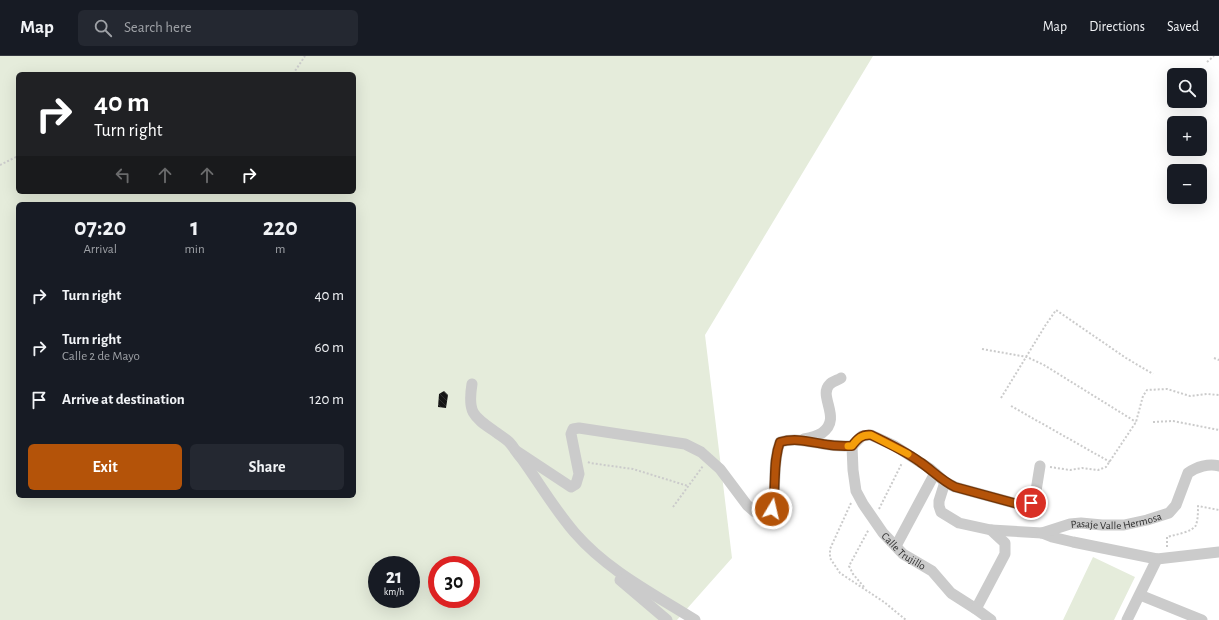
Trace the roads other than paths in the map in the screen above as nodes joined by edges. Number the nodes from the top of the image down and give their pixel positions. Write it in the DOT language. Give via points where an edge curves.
graph roads {
  1 [pos="841,378"];
  2 [pos="472,384"];
  3 [pos="803,440"];
  4 [pos="515,450"];
  5 [pos="852,452"];
  6 [pos="1040,466"];
  7 [pos="1214,466"];
  8 [pos="935,473"];
  9 [pos="945,482"];
  10 [pos="991,530"];
  11 [pos="1042,533"];
  12 [pos="896,546"];
  13 [pos="589,549"];
  14 [pos="1219,552"];
  15 [pos="1161,559"];
  16 [pos="1140,595"];
  17 [pos="976,609"];
  18 [pos="667,620"];
  19 [pos="696,620"];
  20 [pos="991,620"];
  21 [pos="1127,620"];
  22 [pos="1202,620"];
  1 -- 3 [label="street" via="831,382 827,388 826,396 831,414 826,428 821,434"];
  2 -- 4 [label="street" via="471,408 476,418"];
  3 -- 4 [label="street" via="789,439 780,442 777,451 775,497 772,509 765,514 754,512 720,469 701,452 685,444 573,429 571,434 579,474 576,484 571,487"];
  3 -- 5 [label="street"];
  4 -- 13 [label="street" via="553,506"];
  5 -- 8 [label="street" via="856,440 866,434 871,435 895,446"];
  5 -- 12 [label="street, Calle Trujillo" via="856,491 883,533"];
  6 -- 9 [label="street" via="1035,497 1025,506"];
  7 -- 11 [label="street, Pasaje Valle Hermosa" via="1188,473 1176,505 1169,513 1124,525 1070,524"];
  8 -- 9 [label="street"];
  8 -- 12 [label="street"];
  9 -- 10 [label="street" via="939,501 941,512 959,523"];
  10 -- 11 [label="street"];
  10 -- 17 [label="street" via="1005,543 1005,554"];
  11 -- 15 [label="street" via="1073,542"];
  12 -- 17 [label="street, Calle Trujillo" via="903,554 932,571 950,593"];
  13 -- 18 [label="street"];
  13 -- 19 [label="street" via="621,574"];
  14 -- 15 [label="street"];
  15 -- 16 [label="street"];
  16 -- 21 [label="street"];
  16 -- 22 [label="street"];
  17 -- 20 [label="street, Calle Trujillo"];
}
